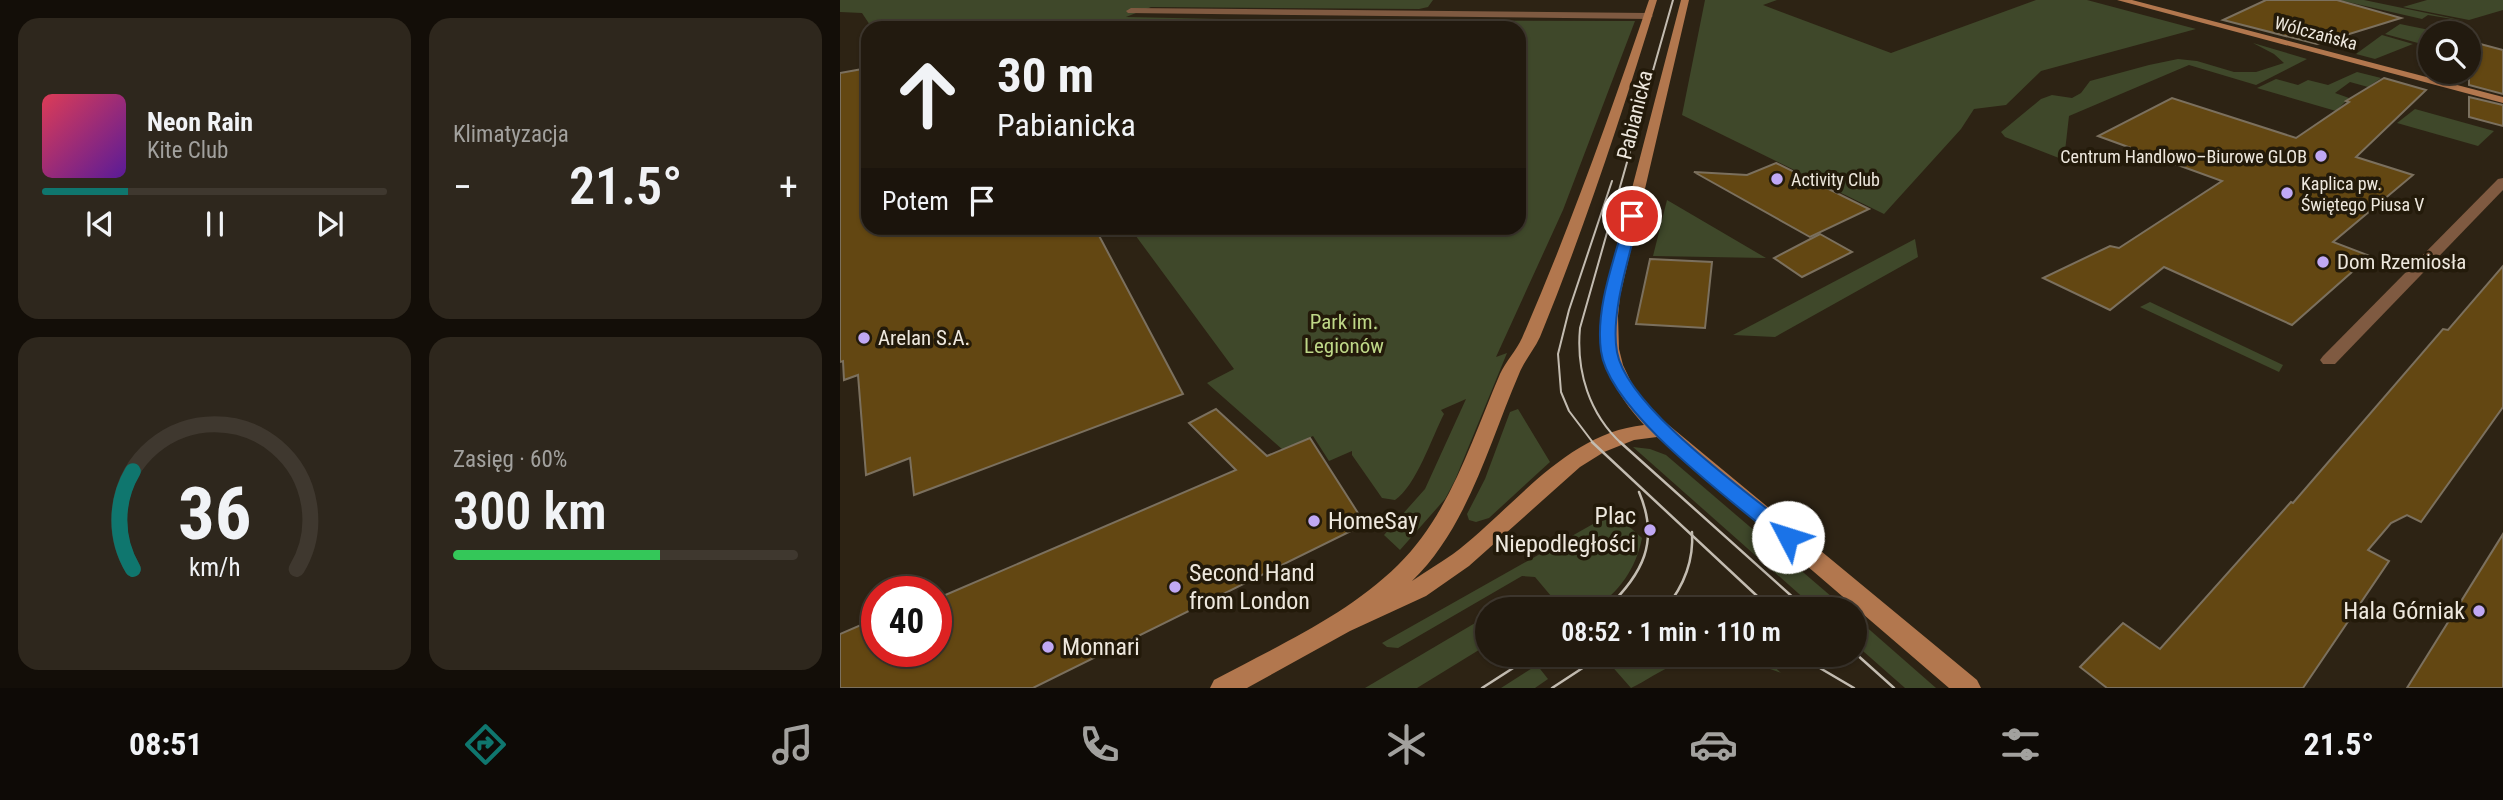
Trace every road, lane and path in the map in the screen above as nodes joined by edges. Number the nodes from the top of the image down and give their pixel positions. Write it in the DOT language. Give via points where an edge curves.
graph roads {
  1 [pos="1685,0"];
  2 [pos="2121,0"];
  3 [pos="1651,8"];
  4 [pos="1131,11"];
  5 [pos="2503,100"];
  6 [pos="2503,182"];
  7 [pos="2329,360"];
  8 [pos="1661,430"];
  9 [pos="1341,624"];
  10 [pos="1223,688"];
  11 [pos="1968,688"];
  1 -- 8 [label="street, Pabianicka" via="1608,319 1609,353 1620,382"];
  2 -- 5 [label="street, Wólczańska"];
  3 -- 4 [label="street"];
  3 -- 9 [label="street, Pabianicka" via="1604,148 1529,344 1512,367 1460,495 1434,540 1389,590"];
  6 -- 7 [label="street"];
  8 -- 9 [label="street" via="1631,433 1586,453 1461,560 1396,601"];
  8 -- 11 [label="street, Pabianicka"];
  9 -- 10 [label="street"];
}
